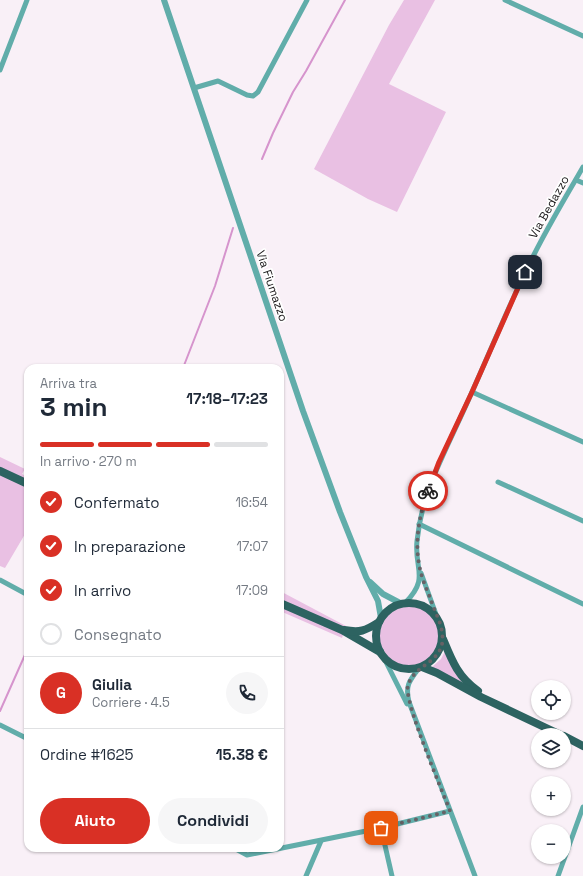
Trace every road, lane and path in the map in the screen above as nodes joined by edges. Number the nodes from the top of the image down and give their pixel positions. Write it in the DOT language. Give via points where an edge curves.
graph roads {
  1 [pos="27,0"];
  2 [pos="164,0"];
  3 [pos="307,0"];
  4 [pos="505,0"];
  5 [pos="583,36"];
  6 [pos="0,70"];
  7 [pos="194,88"];
  8 [pos="583,166"];
  9 [pos="576,180"];
  10 [pos="583,183"];
  11 [pos="472,392"];
  12 [pos="583,442"];
  13 [pos="0,471"];
  14 [pos="24,482"];
  15 [pos="498,482"];
  16 [pos="583,521"];
  17 [pos="419,524"];
  18 [pos="420,570"];
  19 [pos="366,577"];
  20 [pos="0,580"];
  21 [pos="24,593"];
  22 [pos="403,603"];
  23 [pos="583,604"];
  24 [pos="284,605"];
  25 [pos="437,617"];
  26 [pos="380,620"];
  27 [pos="334,627"];
  28 [pos="443,638"];
  29 [pos="380,652"];
  30 [pos="385,660"];
  31 [pos="421,668"];
  32 [pos="497,704"];
  33 [pos="414,717"];
  34 [pos="0,725"];
  35 [pos="547,728"];
  36 [pos="24,737"];
  37 [pos="571,740"];
  38 [pos="583,746"];
  39 [pos="583,807"];
  40 [pos="450,811"];
  41 [pos="381,828"];
  42 [pos="321,841"];
  43 [pos="284,848"];
  44 [pos="241,852"];
  45 [pos="263,852"];
  46 [pos="306,876"];
  47 [pos="392,876"];
  48 [pos="475,876"];
  49 [pos="558,876"];
  1 -- 6 [label="street"];
  2 -- 7 [label="street, Via Fiumazzo"];
  3 -- 7 [label="street" via="258,92 253,96 218,81"];
  4 -- 5 [label="street"];
  7 -- 19 [label="street, Via Fiumazzo" via="304,411"];
  8 -- 9 [label="street, Via Bedazzo"];
  9 -- 10 [label="street"];
  9 -- 11 [label="street, Via Bedazzo" via="525,272"];
  11 -- 12 [label="street"];
  11 -- 17 [label="street, Via Bedazzo" via="439,462"];
  13 -- 14 [label="main road"];
  15 -- 16 [label="street"];
  17 -- 18 [label="street, Via Bedazzo" via="417,544"];
  17 -- 23 [label="street"];
  18 -- 22 [label="street, Via Bedazzo" via="417,588"];
  18 -- 25 [label="street, Via Bedazzo"];
  19 -- 22 [label="street, Via Fiumazzo" via="383,594"];
  19 -- 26 [label="street, Via Fiumazzo" via="378,601"];
  20 -- 21 [label="street"];
  22 -- 25 [label="main road" via="420,605"];
  22 -- 26 [label="main road" via="387,611"];
  24 -- 27 [label="main road"];
  25 -- 28 [label="main road"];
  26 -- 27 [label="main road" via="355,632"];
  26 -- 29 [label="main road" via="376,634"];
  27 -- 29 [label="main road"];
  28 -- 31 [label="main road" via="434,658"];
  28 -- 32 [label="main road" via="462,678"];
  29 -- 30 [label="main road"];
  30 -- 31 [label="main road" via="405,670"];
  30 -- 33 [label="street"];
  31 -- 32 [label="main road" via="437,673"];
  31 -- 33 [label="street" via="407,688"];
  32 -- 35 [label="main road"];
  33 -- 40 [label="street"];
  34 -- 36 [label="street"];
  37 -- 38 [label="main road"];
  39 -- 49 [label="street"];
  40 -- 41 [label="street"];
  40 -- 48 [label="street"];
  41 -- 42 [label="street"];
  41 -- 47 [label="street"];
  42 -- 43 [label="street"];
  42 -- 46 [label="street"];
  44 -- 45 [label="street" via="247,855"];
}
